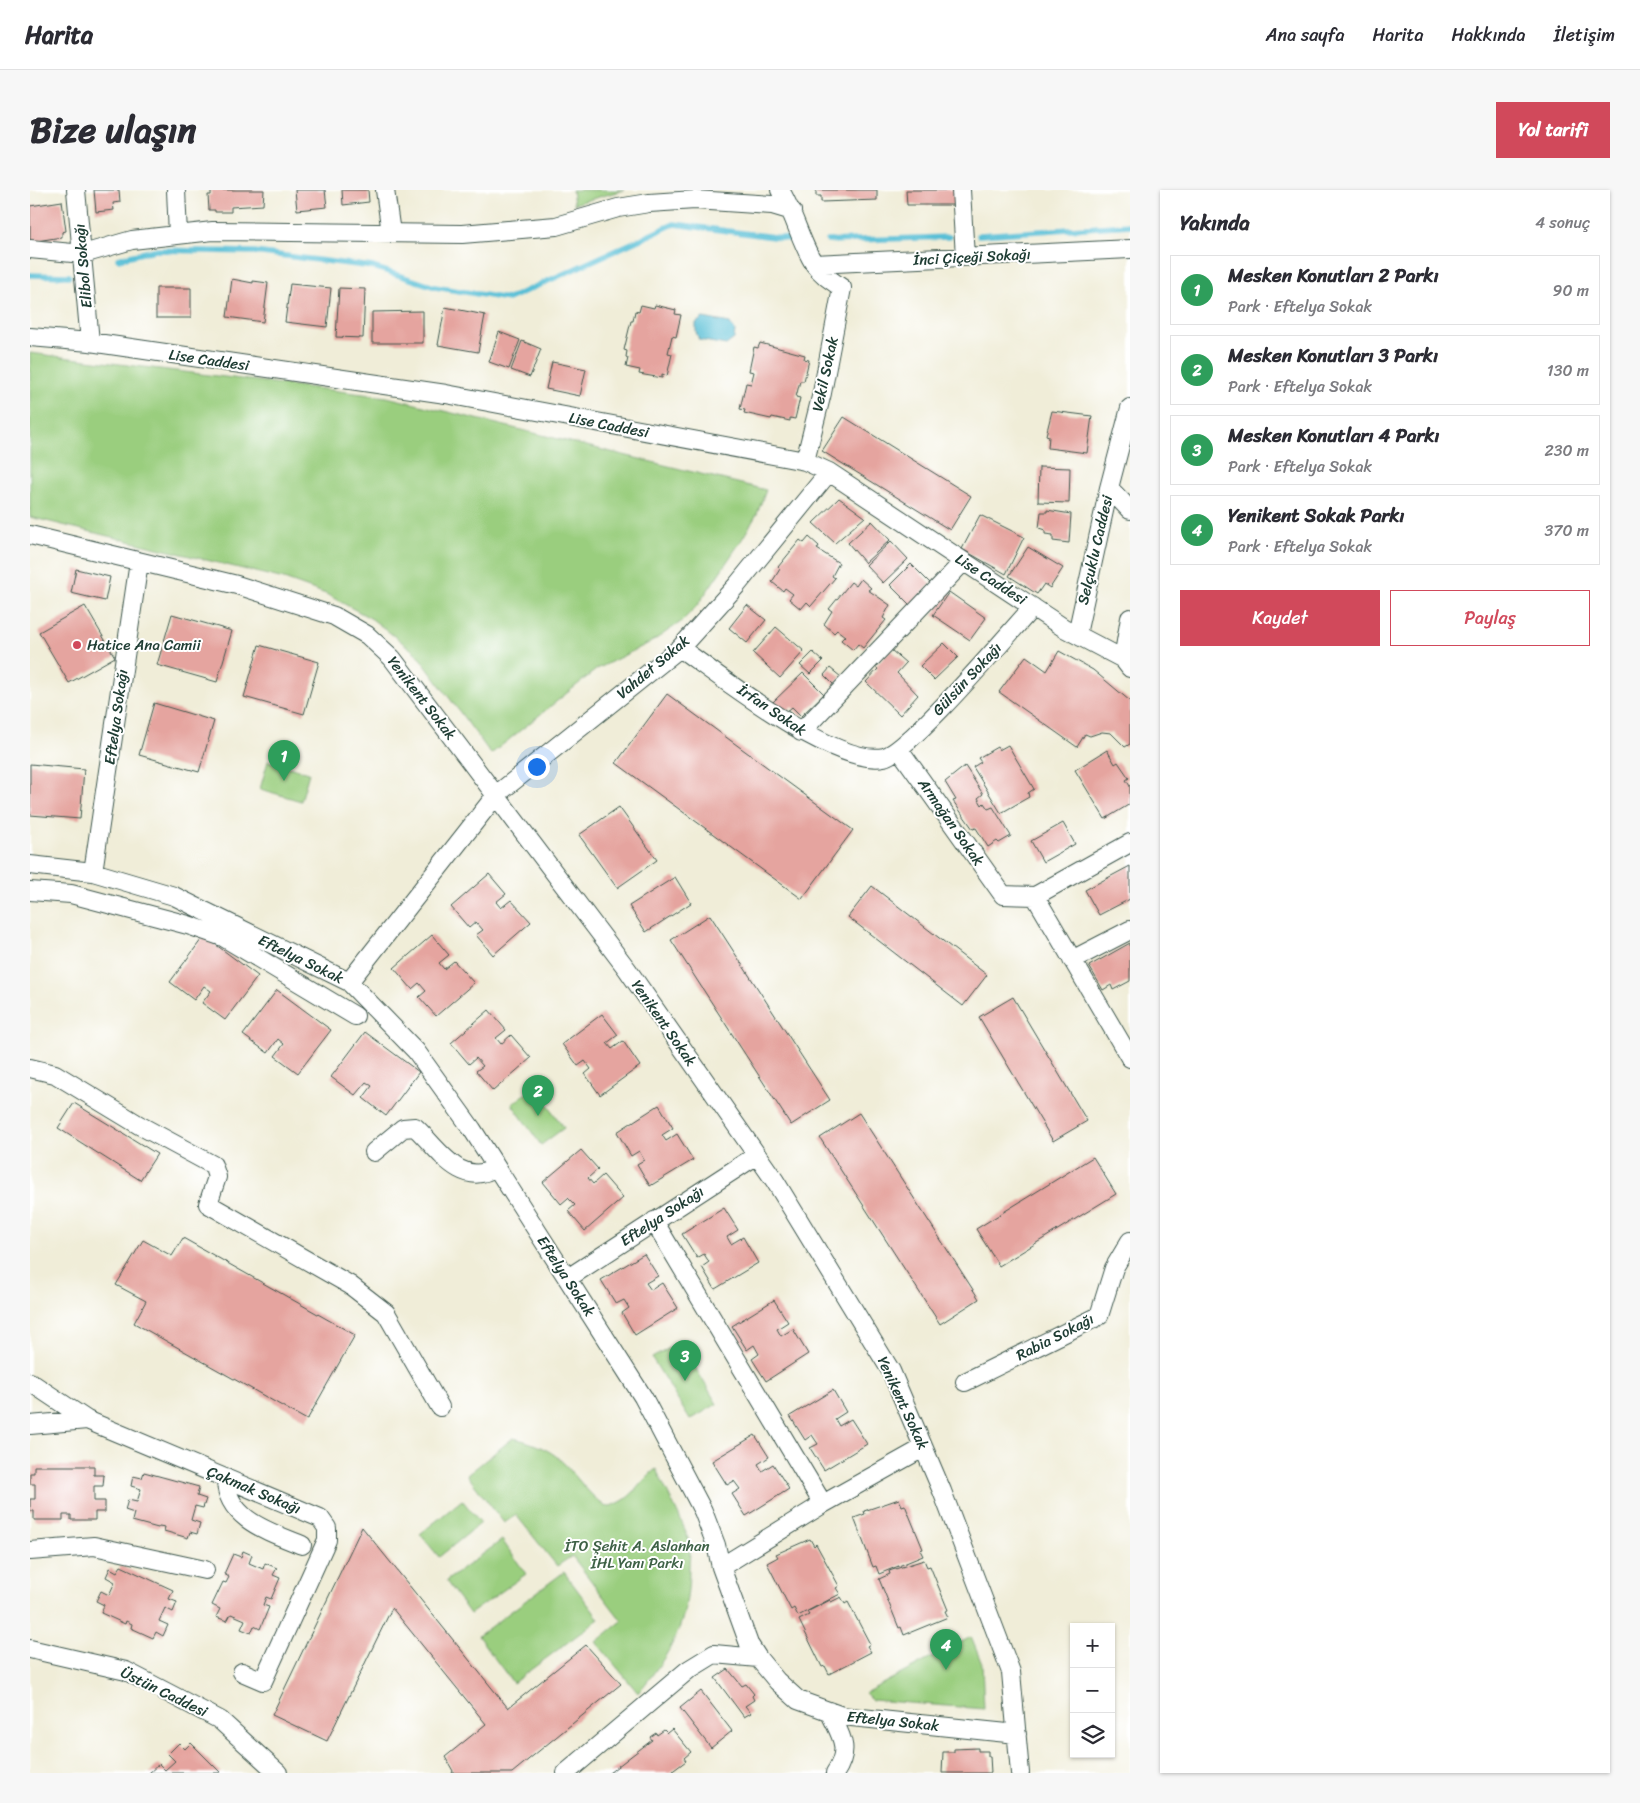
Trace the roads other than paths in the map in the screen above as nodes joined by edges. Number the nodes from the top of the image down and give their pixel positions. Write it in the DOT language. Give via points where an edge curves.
graph roads {
  1 [pos="76,190"];
  2 [pos="176,190"];
  3 [pos="385,190"];
  4 [pos="780,190"];
  5 [pos="960,190"];
  6 [pos="792,211"];
  7 [pos="391,233"];
  8 [pos="178,235"];
  9 [pos="30,249"];
  10 [pos="1130,249"];
  11 [pos="83,254"];
  12 [pos="965,257"];
  13 [pos="814,264"];
  14 [pos="30,337"];
  15 [pos="90,342"];
  16 [pos="1130,408"];
  17 [pos="805,461"];
  18 [pos="829,472"];
  19 [pos="1109,488"];
  20 [pos="1130,510"];
  21 [pos="30,536"];
  22 [pos="139,562"];
  23 [pos="964,562"];
  24 [pos="1033,607"];
  25 [pos="1130,618"];
  26 [pos="1077,634"];
  27 [pos="680,648"];
  28 [pos="1126,664"];
  29 [pos="801,732"];
  30 [pos="899,749"];
  31 [pos="496,795"];
  32 [pos="1130,843"];
  33 [pos="30,865"];
  34 [pos="93,872"];
  35 [pos="30,891"];
  36 [pos="1035,896"];
  37 [pos="1130,930"];
  38 [pos="1072,960"];
  39 [pos="349,982"];
  40 [pos="355,1016"];
  41 [pos="1130,1058"];
  42 [pos="30,1068"];
  43 [pos="374,1152"];
  44 [pos="757,1155"];
  45 [pos="496,1167"];
  46 [pos="654,1221"];
  47 [pos="1130,1241"];
  48 [pos="568,1278"];
  49 [pos="30,1382"];
  50 [pos="965,1382"];
  51 [pos="440,1407"];
  52 [pos="87,1420"];
  53 [pos="30,1425"];
  54 [pos="924,1448"];
  55 [pos="226,1478"];
  56 [pos="823,1504"];
  57 [pos="302,1545"];
  58 [pos="30,1551"];
  59 [pos="720,1568"];
  60 [pos="205,1570"];
  61 [pos="30,1649"];
  62 [pos="758,1658"];
  63 [pos="242,1672"];
  64 [pos="829,1711"];
  65 [pos="1017,1734"];
  66 [pos="278,1773"];
  67 [pos="566,1773"];
  68 [pos="834,1773"];
  69 [pos="1020,1773"];
  1 -- 11 [label="street, Elibol Sokağı"];
  2 -- 8 [label="street"];
  3 -- 7 [label="street"];
  4 -- 6 [label="street"];
  5 -- 12 [label="street"];
  6 -- 7 [label="street" via="772,205 695,200 618,208 556,226 462,234"];
  6 -- 13 [label="street"];
  7 -- 8 [label="street" via="213,231"];
  8 -- 11 [label="street" via="132,240"];
  9 -- 11 [label="street"];
  10 -- 12 [label="street, İnci Çiçeği Sokağı"];
  11 -- 15 [label="street, Elibol Sokağı"];
  12 -- 13 [label="street, İnci Çiçeği Sokağı"];
  13 -- 17 [label="street, Vekil Sokak" via="842,288"];
  14 -- 15 [label="street, Lise Caddesi"];
  15 -- 17 [label="street, Lise Caddesi" via="446,394"];
  16 -- 19 [label="street, Selçuklu Caddesi"];
  17 -- 18 [label="street, Lise Caddesi"];
  18 -- 23 [label="street, Lise Caddesi"];
  18 -- 27 [label="street, Vahdet Sokak" via="737,585"];
  19 -- 20 [label="street"];
  19 -- 26 [label="street, Selçuklu Caddesi"];
  21 -- 22 [label="street, Yenikent Sokak"];
  22 -- 31 [label="street, Yenikent Sokak" via="237,585 325,613 366,635 392,658"];
  22 -- 34 [label="street, Eftelya Sokağı"];
  23 -- 24 [label="street, Lise Caddesi"];
  23 -- 29 [label="street"];
  24 -- 26 [label="street, Lise Caddesi"];
  24 -- 30 [label="street, Gülsün Sokağı"];
  25 -- 28 [label="street"];
  26 -- 28 [label="street, Lise Caddesi"];
  27 -- 29 [label="street, İrfan Sokak"];
  27 -- 31 [label="street, Vahdet Sokak"];
  29 -- 30 [label="street, İrfan Sokak" via="841,750 870,757 884,757"];
  30 -- 36 [label="street, Armağan Sokak" via="1002,895"];
  31 -- 39 [label="street"];
  31 -- 44 [label="street, Yenikent Sokak" via="627,969"];
  32 -- 36 [label="street"];
  33 -- 34 [label="street, Eftelya Sokak"];
  34 -- 39 [label="street, Eftelya Sokak" via="174,896"];
  35 -- 40 [label="street" via="71,894 222,937"];
  36 -- 38 [label="street"];
  37 -- 38 [label="street"];
  38 -- 41 [label="street"];
  39 -- 45 [label="street, Eftelya Sokak" via="416,1051"];
  42 -- 51 [label="street" via="56,1074 139,1125 213,1165 217,1177 208,1204 350,1286 386,1313"];
  43 -- 45 [label="street" via="403,1128 415,1127 456,1169 482,1173"];
  44 -- 46 [label="street, Eftelya Sokağı"];
  44 -- 54 [label="street, Yenikent Sokak" via="813,1240 891,1371"];
  45 -- 48 [label="street, Eftelya Sokak"];
  46 -- 48 [label="street, Eftelya Sokağı"];
  46 -- 56 [label="street"];
  47 -- 50 [label="street, Rabia Sokağı" via="1114,1268 1099,1316"];
  48 -- 59 [label="street, Eftelya Sokak" via="647,1406 703,1512 716,1545"];
  49 -- 52 [label="street, Çakmak Sokağı"];
  52 -- 53 [label="street"];
  52 -- 55 [label="street, Çakmak Sokağı"];
  54 -- 56 [label="street"];
  54 -- 65 [label="street, Yenikent Sokak" via="1012,1672"];
  55 -- 57 [label="street" via="227,1495 242,1516"];
  55 -- 63 [label="street, Çakmak Sokağı" via="320,1518 326,1528 326,1540 263,1681"];
  56 -- 59 [label="street"];
  58 -- 60 [label="street" via="94,1546"];
  59 -- 62 [label="street, Eftelya Sokak" via="749,1644"];
  61 -- 66 [label="street, Üstün Caddesi" via="126,1671 220,1720"];
  62 -- 64 [label="street, Eftelya Sokak" via="798,1700"];
  62 -- 67 [label="street" via="714,1654 688,1670"];
  64 -- 65 [label="street, Eftelya Sokak" via="842,1716"];
  64 -- 68 [label="street" via="845,1747 842,1762"];
  65 -- 69 [label="street, Yenikent Sokak"];
}
